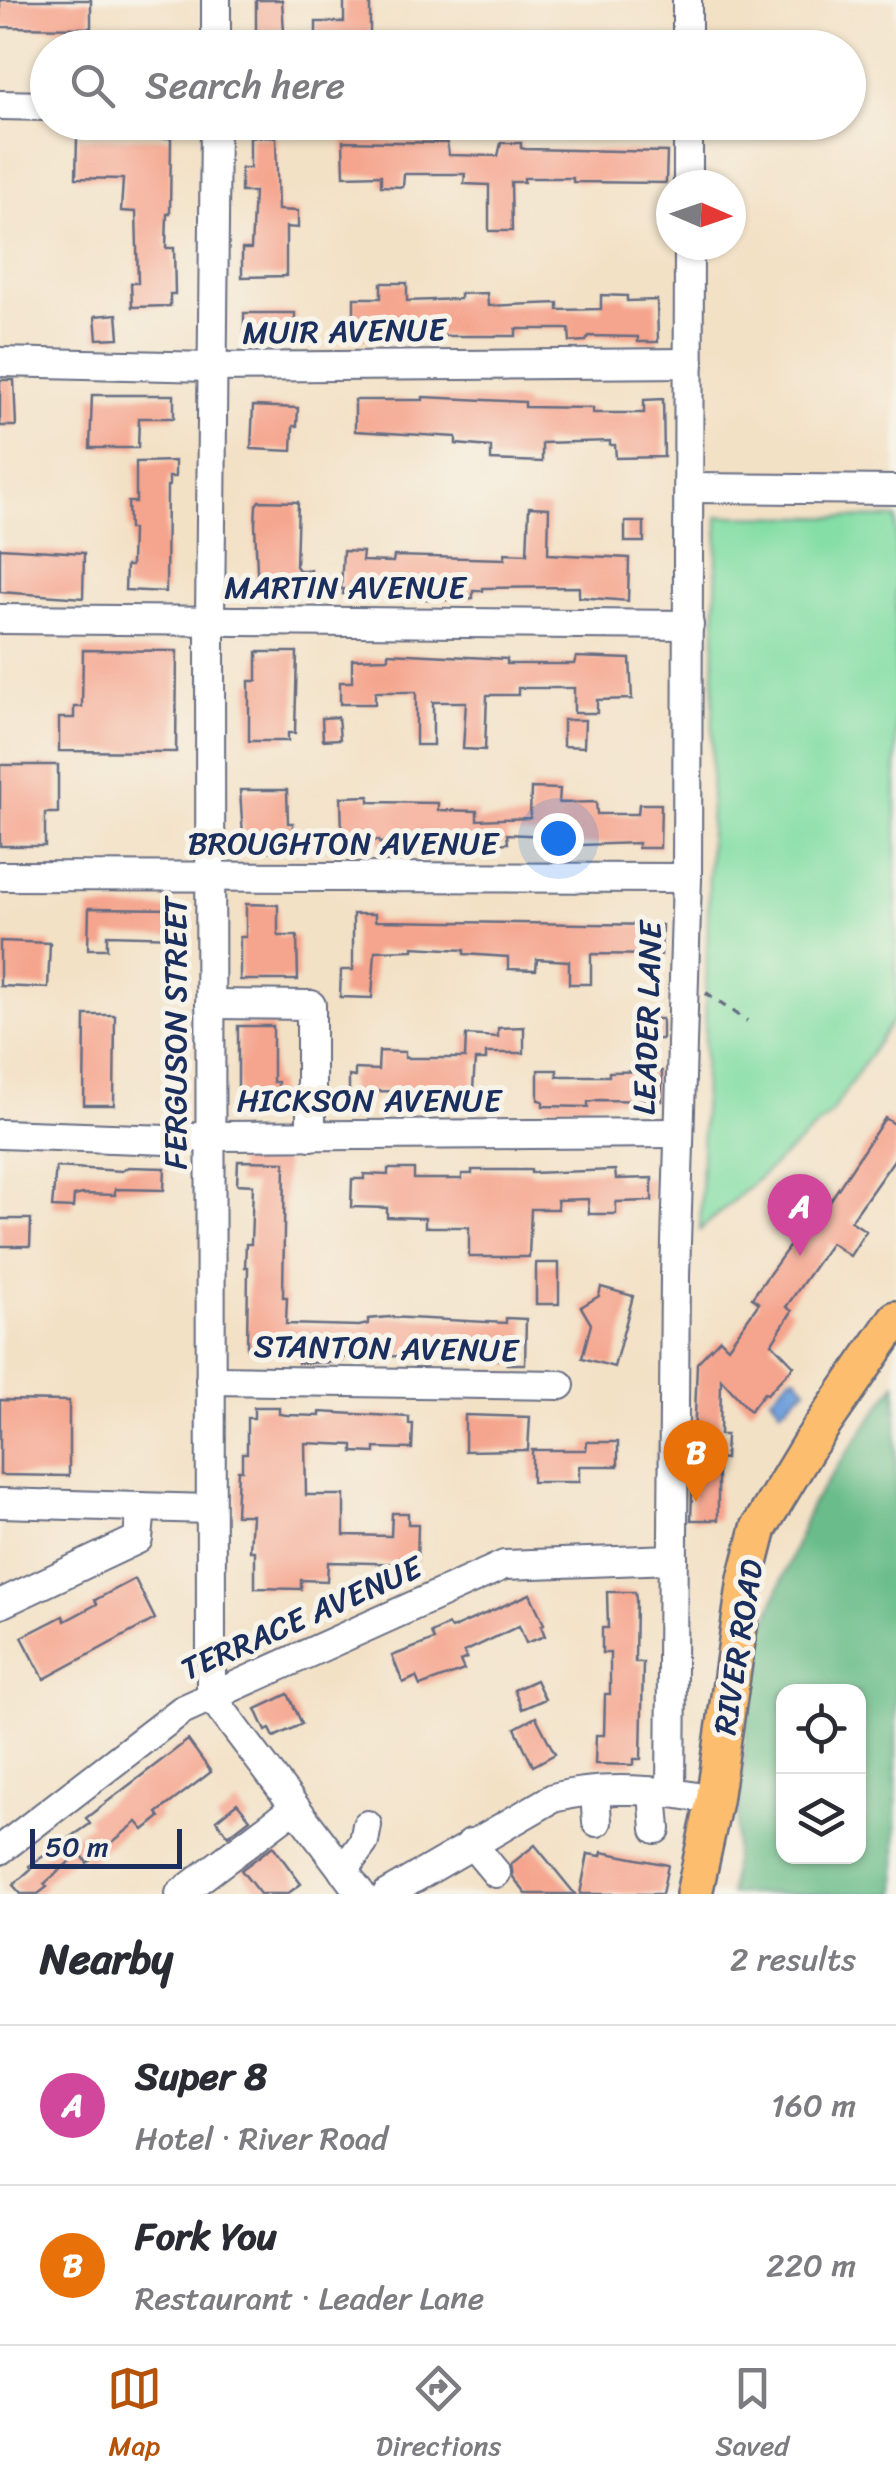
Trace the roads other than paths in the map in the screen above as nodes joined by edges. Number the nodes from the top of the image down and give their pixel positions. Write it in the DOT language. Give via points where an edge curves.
graph roads {
  1 [pos="216,0"];
  2 [pos="687,0"];
  3 [pos="216,30"];
  4 [pos="687,30"];
  5 [pos="0,105"];
  6 [pos="30,106"];
  7 [pos="215,140"];
  8 [pos="688,140"];
  9 [pos="688,170"];
  10 [pos="688,260"];
  11 [pos="0,362"];
  12 [pos="689,363"];
  13 [pos="211,367"];
  14 [pos="689,488"];
  15 [pos="896,490"];
  16 [pos="0,619"];
  17 [pos="210,621"];
  18 [pos="689,625"];
  19 [pos="0,876"];
  20 [pos="212,877"];
  21 [pos="687,878"];
  22 [pos="210,1004"];
  23 [pos="678,1133"];
  24 [pos="0,1134"];
  25 [pos="209,1136"];
  26 [pos="310,1136"];
  27 [pos="896,1319"];
  28 [pos="210,1380"];
  29 [pos="560,1385"];
  30 [pos="0,1503"];
  31 [pos="141,1507"];
  32 [pos="209,1509"];
  33 [pos="673,1559"];
  34 [pos="0,1604"];
  35 [pos="211,1696"];
  36 [pos="595,1792"];
  37 [pos="662,1793"];
  38 [pos="714,1801"];
  39 [pos="294,1808"];
  40 [pos="596,1822"];
  41 [pos="367,1824"];
  42 [pos="656,1829"];
  43 [pos="471,1842"];
  44 [pos="0,1850"];
  45 [pos="343,1871"];
  46 [pos="496,1873"];
  47 [pos="181,1894"];
  48 [pos="361,1894"];
  49 [pos="387,1894"];
  50 [pos="694,1894"];
  1 -- 3 [label="street"];
  2 -- 4 [label="street"];
  5 -- 6 [label="street"];
  7 -- 13 [label="street, FERGUSON STREET"];
  8 -- 9 [label="street"];
  10 -- 12 [label="street, LEADER LANE"];
  11 -- 13 [label="street, MUIR AVENUE"];
  12 -- 13 [label="street, MUIR AVENUE"];
  12 -- 14 [label="street, LEADER LANE"];
  13 -- 17 [label="street, FERGUSON STREET"];
  14 -- 15 [label="street"];
  14 -- 18 [label="street, LEADER LANE"];
  16 -- 17 [label="street, MARTIN AVENUE"];
  17 -- 18 [label="street, MARTIN AVENUE"];
  17 -- 20 [label="street, FERGUSON STREET"];
  18 -- 21 [label="street, LEADER LANE"];
  19 -- 20 [label="street, BROUGHTON AVENUE"];
  20 -- 21 [label="street, BROUGHTON AVENUE"];
  20 -- 22 [label="street, FERGUSON STREET"];
  21 -- 23 [label="street, LEADER LANE"];
  22 -- 25 [label="street, FERGUSON STREET"];
  22 -- 26 [label="street" via="311,1004"];
  23 -- 26 [label="street, HICKSON AVENUE"];
  23 -- 33 [label="street, LEADER LANE"];
  24 -- 25 [label="street, HICKSON AVENUE"];
  25 -- 26 [label="street, HICKSON AVENUE"];
  25 -- 28 [label="street, FERGUSON STREET"];
  27 -- 38 [label="main road, RIVER ROAD" via="759,1528"];
  28 -- 29 [label="street, STANTON AVENUE"];
  28 -- 32 [label="street, FERGUSON STREET"];
  30 -- 31 [label="street"];
  31 -- 32 [label="street"];
  31 -- 34 [label="street" via="138,1540"];
  32 -- 35 [label="street, FERGUSON STREET"];
  33 -- 35 [label="street, TERRACE AVENUE" via="504,1564"];
  33 -- 37 [label="street, LEADER LANE"];
  35 -- 39 [label="street"];
  35 -- 44 [label="street, TERRACE AVENUE" via="182,1710"];
  36 -- 37 [label="street"];
  36 -- 40 [label="street"];
  36 -- 43 [label="street" via="552,1798"];
  37 -- 38 [label="street"];
  37 -- 42 [label="street, LEADER LANE"];
  38 -- 50 [label="main road, RIVER ROAD"];
  39 -- 45 [label="street"];
  39 -- 47 [label="street"];
  41 -- 45 [label="street" via="367,1838"];
  43 -- 46 [label="street"];
  43 -- 49 [label="street"];
  45 -- 48 [label="street"];
}
